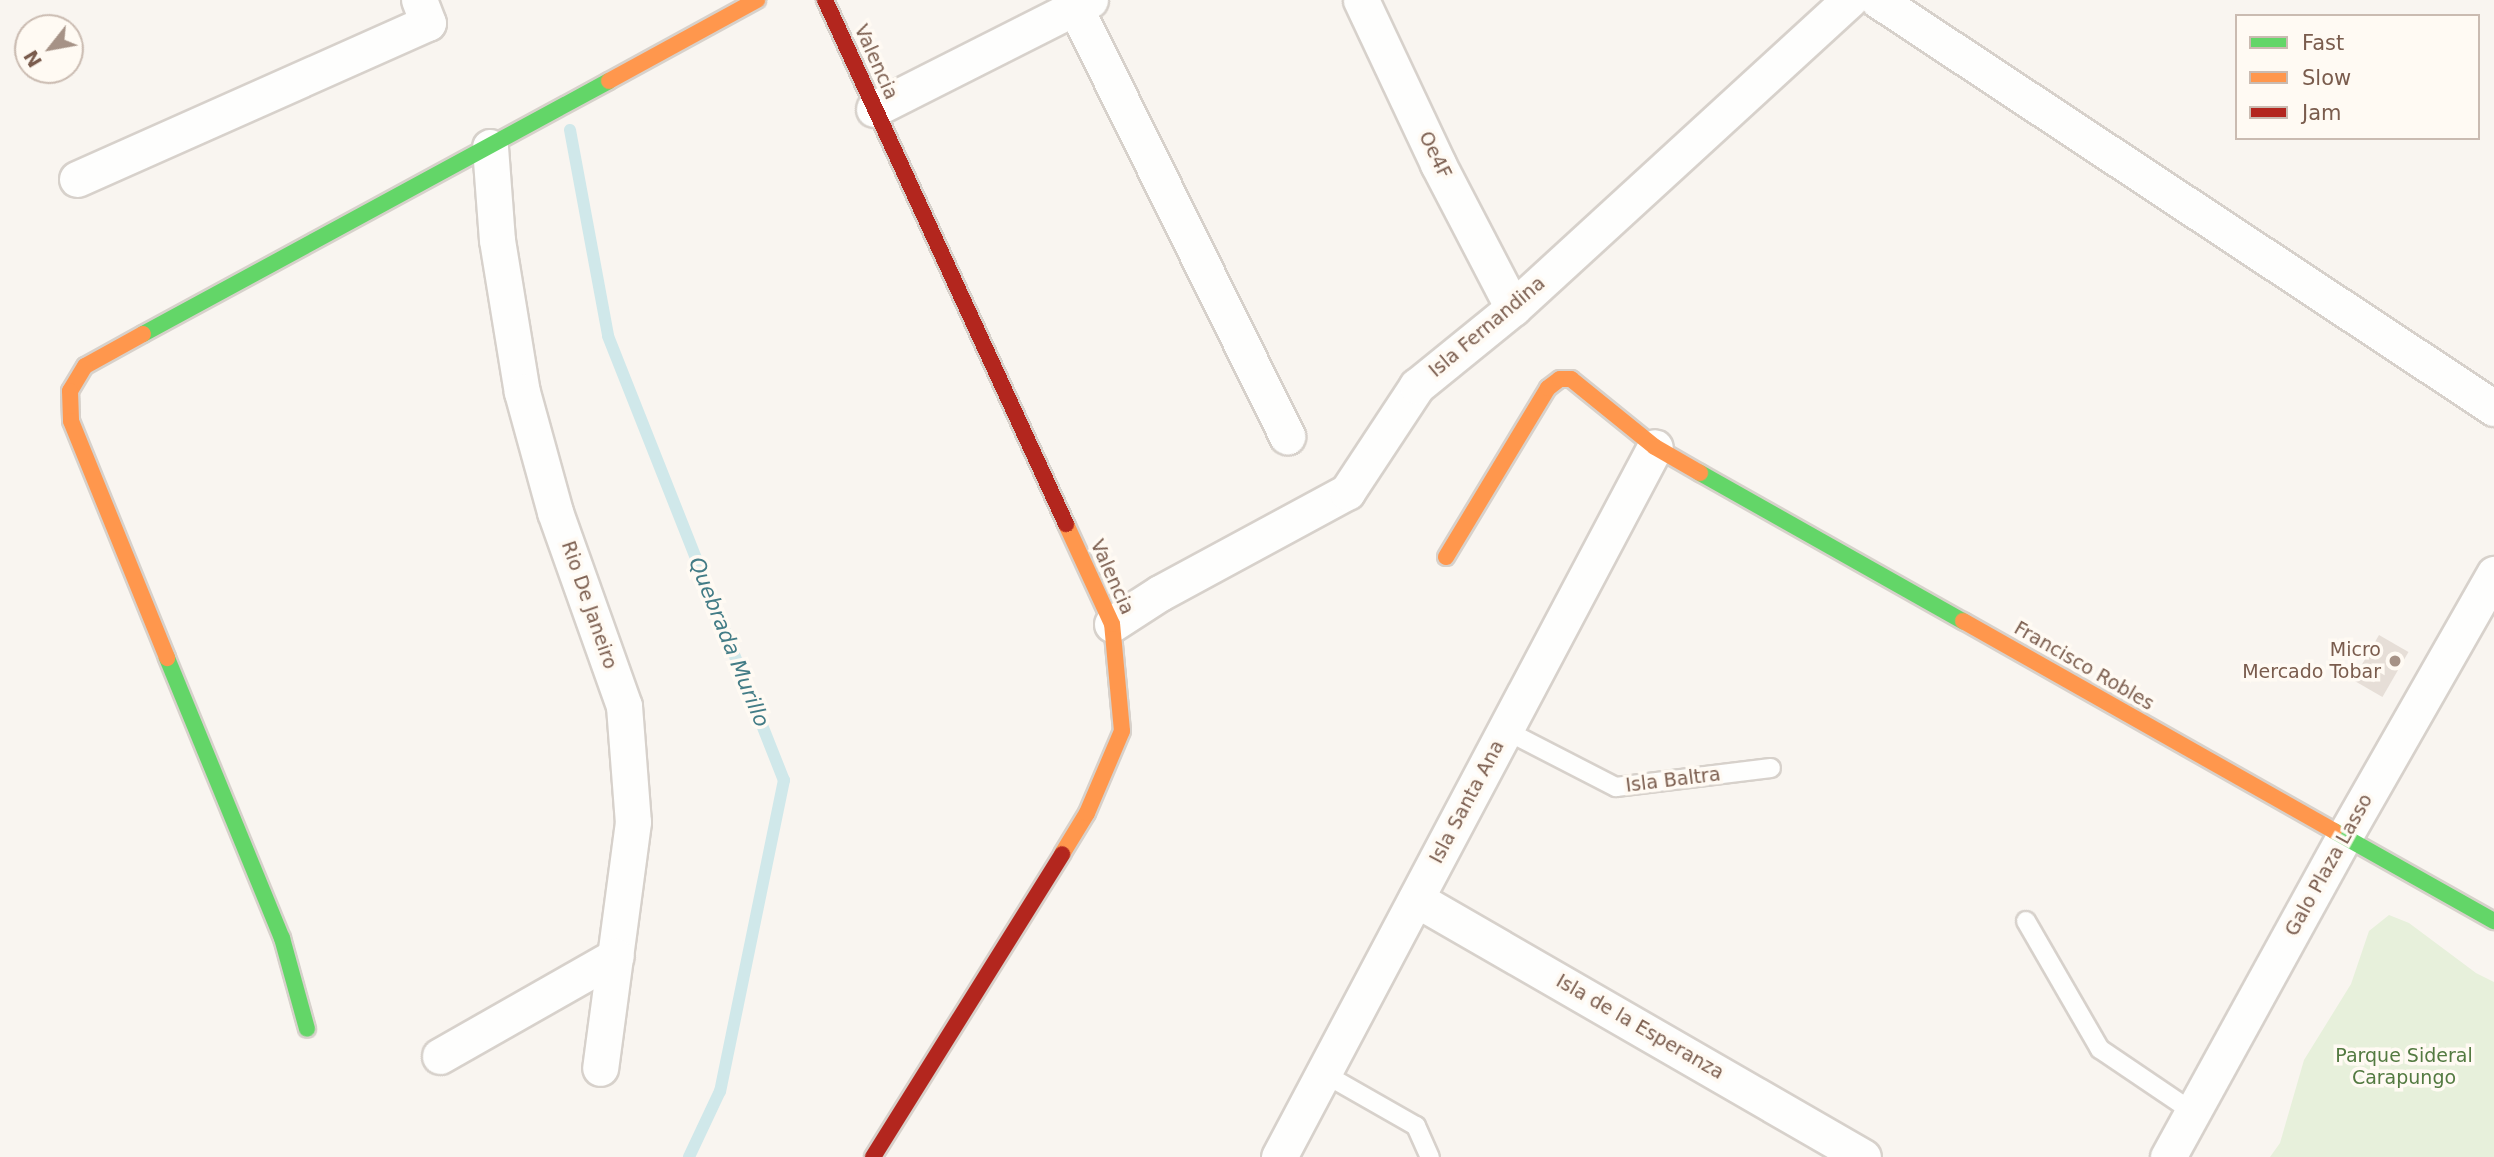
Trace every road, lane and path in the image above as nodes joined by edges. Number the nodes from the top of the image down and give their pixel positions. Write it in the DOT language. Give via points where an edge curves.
graph roads {
  1 [pos="757,0"];
  2 [pos="825,0"];
  3 [pos="1361,0"];
  4 [pos="1849,0"];
  5 [pos="1878,0"];
  6 [pos="1082,3"];
  7 [pos="423,11"];
  8 [pos="874,109"];
  9 [pos="490,147"];
  10 [pos="77,179"];
  11 [pos="1513,308"];
  12 [pos="2494,408"];
  13 [pos="1287,436"];
  14 [pos="1655,447"];
  15 [pos="1446,557"];
  16 [pos="2494,575"];
  17 [pos="1112,625"];
  18 [pos="1505,730"];
  19 [pos="1771,768"];
  20 [pos="2344,837"];
  21 [pos="1416,899"];
  22 [pos="2494,920"];
  23 [pos="2026,921"];
  24 [pos="616,956"];
  25 [pos="307,1029"];
  26 [pos="440,1056"];
  27 [pos="600,1068"];
  28 [pos="1323,1073"];
  29 [pos="2193,1112"];
  30 [pos="873,1157"];
  31 [pos="1279,1157"];
  32 [pos="1430,1157"];
  33 [pos="1863,1157"];
  34 [pos="2168,1157"];
  1 -- 9 [label="street"];
  2 -- 8 [label="street, Valencia"];
  3 -- 11 [label="street, Oe4F" via="1438,164"];
  4 -- 11 [label="street, Isla Fernandina"];
  5 -- 12 [label="street"];
  6 -- 8 [label="street"];
  6 -- 13 [label="street"];
  7 -- 10 [label="street"];
  8 -- 17 [label="street, Valencia"];
  9 -- 24 [label="street, Rio De Janeiro" via="497,240 522,392 555,512 624,706 632,822"];
  9 -- 25 [label="street" via="85,366 70,391 72,421 83,452 282,938"];
  11 -- 17 [label="street, Isla Fernandina" via="1417,386 1347,492 1160,593"];
  14 -- 15 [label="street, Francisco Robles" via="1571,379 1560,379 1548,388"];
  14 -- 18 [label="street, Isla Santa Ana"];
  14 -- 20 [label="street, Francisco Robles"];
  16 -- 20 [label="street, Galo Plaza Lasso"];
  17 -- 30 [label="street, Valencia" via="1122,731 1087,813"];
  18 -- 19 [label="lane, Isla Baltra" via="1616,787"];
  18 -- 21 [label="street, Isla Santa Ana"];
  20 -- 22 [label="street, Francisco Robles"];
  20 -- 29 [label="street, Galo Plaza Lasso"];
  21 -- 28 [label="street, Isla Santa Ana"];
  21 -- 33 [label="street, Isla de la Esperanza"];
  23 -- 29 [label="lane" via="2100,1049"];
  24 -- 26 [label="street"];
  24 -- 27 [label="street, Rio De Janeiro"];
  28 -- 31 [label="street, Isla Santa Ana"];
  28 -- 32 [label="lane" via="1416,1126"];
  29 -- 34 [label="street, Galo Plaza Lasso"];
}
